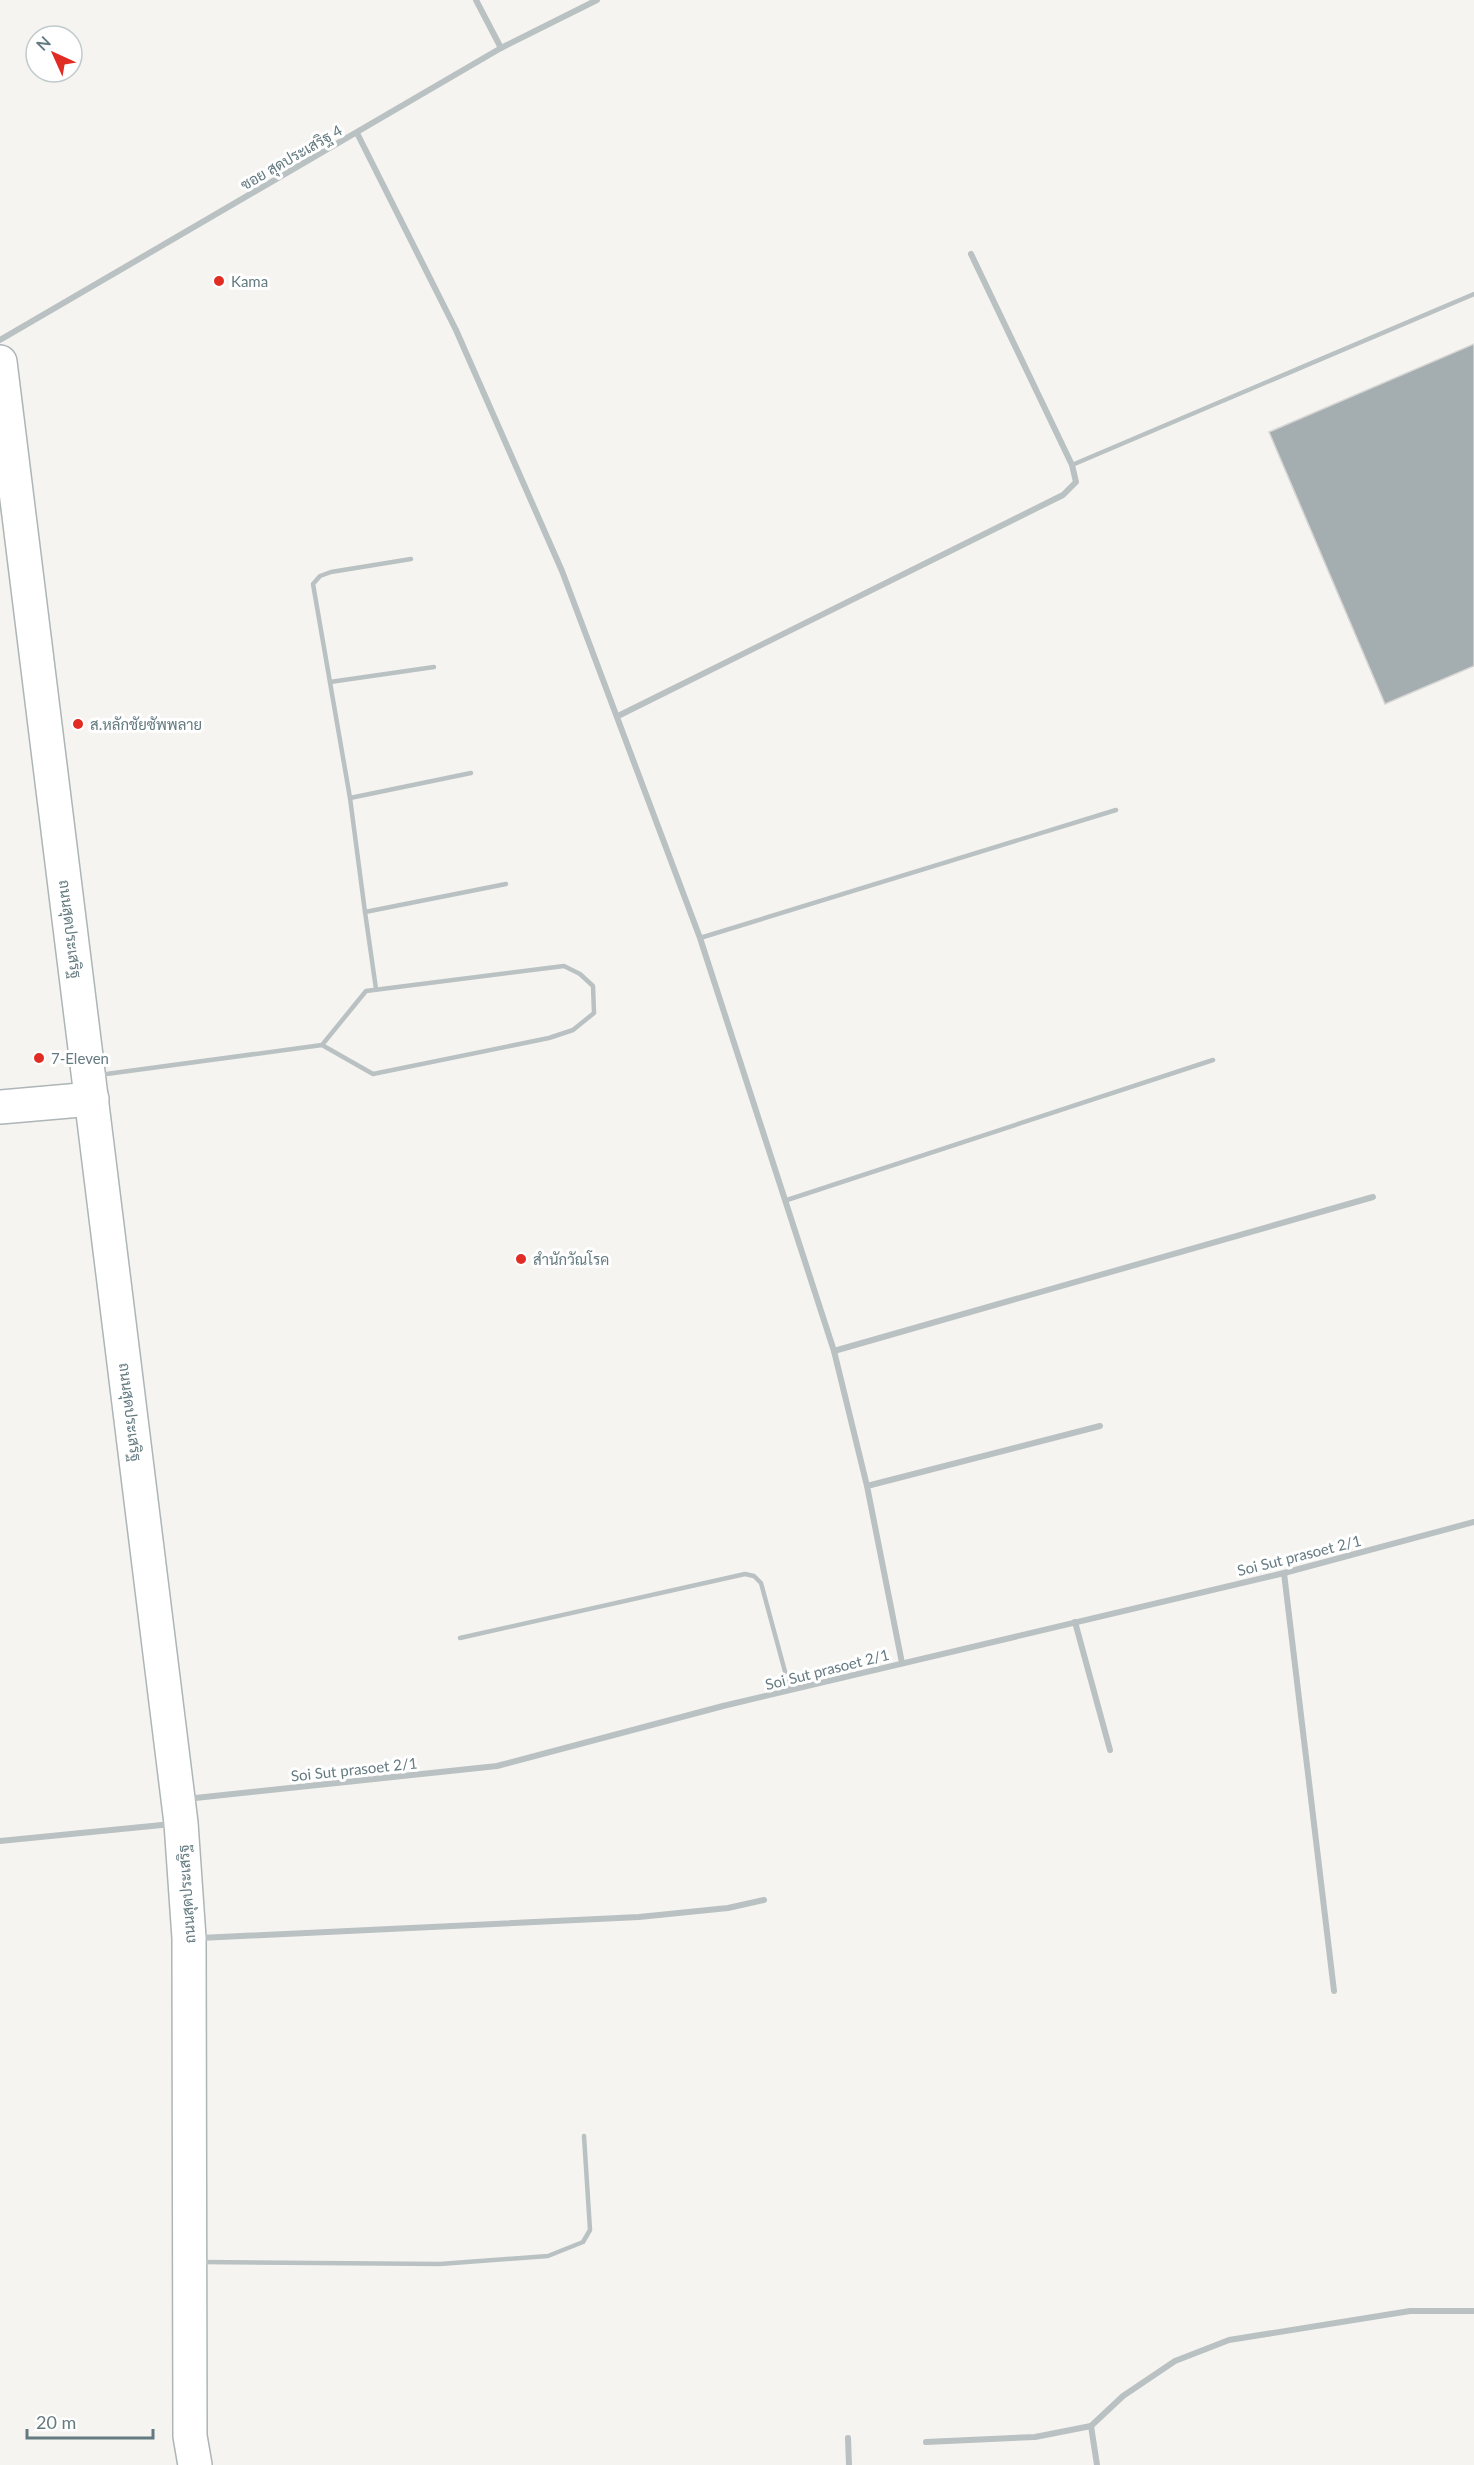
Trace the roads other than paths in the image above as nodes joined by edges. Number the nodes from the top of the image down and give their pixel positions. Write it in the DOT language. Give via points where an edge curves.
graph roads {
  1 [pos="476,0"];
  2 [pos="597,0"];
  3 [pos="501,48"];
  4 [pos="357,133"];
  5 [pos="971,254"];
  6 [pos="1474,294"];
  7 [pos="0,340"];
  8 [pos="0,362"];
  9 [pos="1072,465"];
  10 [pos="411,559"];
  11 [pos="434,668"];
  12 [pos="330,682"];
  13 [pos="618,716"];
  14 [pos="471,772"];
  15 [pos="350,798"];
  16 [pos="1116,810"];
  17 [pos="506,884"];
  18 [pos="365,912"];
  19 [pos="700,938"];
  20 [pos="376,989"];
  21 [pos="322,1045"];
  22 [pos="1212,1059"];
  23 [pos="91,1088"];
  24 [pos="0,1107"];
  25 [pos="1373,1197"];
  26 [pos="787,1200"];
  27 [pos="834,1351"];
  28 [pos="1100,1426"];
  29 [pos="867,1486"];
  30 [pos="1474,1522"];
  31 [pos="1284,1573"];
  32 [pos="1075,1622"];
  33 [pos="460,1638"];
  34 [pos="902,1663"];
  35 [pos="790,1690"];
  36 [pos="1110,1750"];
  37 [pos="180,1811"];
  38 [pos="0,1841"];
  39 [pos="764,1900"];
  40 [pos="189,1938"];
  41 [pos="1335,1991"];
  42 [pos="584,2136"];
  43 [pos="192,2261"];
  44 [pos="1474,2312"];
  45 [pos="1091,2426"];
  46 [pos="848,2438"];
  47 [pos="926,2442"];
  48 [pos="195,2465"];
  49 [pos="849,2465"];
  50 [pos="1097,2465"];
  1 -- 3 [label="street"];
  2 -- 3 [label="street, ซอย สุดประเสริฐ 4"];
  3 -- 4 [label="street, ซอย สุดประเสริฐ 4"];
  4 -- 7 [label="street, ซอย สุดประเสริฐ 4"];
  4 -- 13 [label="street" via="456,330 562,571"];
  5 -- 9 [label="street"];
  6 -- 9 [label="lane"];
  8 -- 23 [label="street, ถนนสุดประเสริฐ"];
  9 -- 13 [label="street" via="1076,482 1063,495"];
  10 -- 12 [label="lane" via="331,572 313,584"];
  11 -- 12 [label="lane"];
  12 -- 15 [label="lane"];
  13 -- 19 [label="street"];
  14 -- 15 [label="lane"];
  15 -- 18 [label="lane"];
  16 -- 19 [label="lane"];
  17 -- 18 [label="lane"];
  18 -- 20 [label="lane"];
  19 -- 26 [label="street"];
  20 -- 21 [label="lane" via="366,991"];
  20 -- 21 [label="lane" via="564,966 593,986 594,1013 573,1030 549,1038 373,1074"];
  21 -- 23 [label="lane"];
  22 -- 26 [label="lane"];
  23 -- 24 [label="street"];
  23 -- 37 [label="street, ถนนสุดประเสริฐ"];
  25 -- 27 [label="street"];
  26 -- 27 [label="street"];
  27 -- 29 [label="street"];
  28 -- 29 [label="street"];
  29 -- 34 [label="street"];
  30 -- 31 [label="street, Soi Sut prasoet 2/1"];
  31 -- 32 [label="street, Soi Sut prasoet 2/1"];
  31 -- 41 [label="street"];
  32 -- 34 [label="street, Soi Sut prasoet 2/1"];
  32 -- 36 [label="street"];
  33 -- 35 [label="lane" via="745,1574 761,1583"];
  34 -- 35 [label="street, Soi Sut prasoet 2/1"];
  35 -- 37 [label="street, Soi Sut prasoet 2/1" via="497,1766"];
  37 -- 38 [label="street, Soi Sut prasoet 2/1"];
  37 -- 40 [label="street, ถนนสุดประเสริฐ"];
  39 -- 40 [label="street" via="728,1908 639,1917"];
  40 -- 43 [label="street, ถนนสุดประเสริฐ"];
  42 -- 43 [label="lane" via="590,2230 584,2242 548,2256 440,2264"];
  43 -- 48 [label="street, ถนนสุดประเสริฐ" via="190,2436"];
  44 -- 45 [label="street" via="1410,2311 1229,2340 1175,2361 1124,2396"];
  45 -- 47 [label="street" via="1035,2437"];
  45 -- 50 [label="street"];
  46 -- 49 [label="street"];
}
